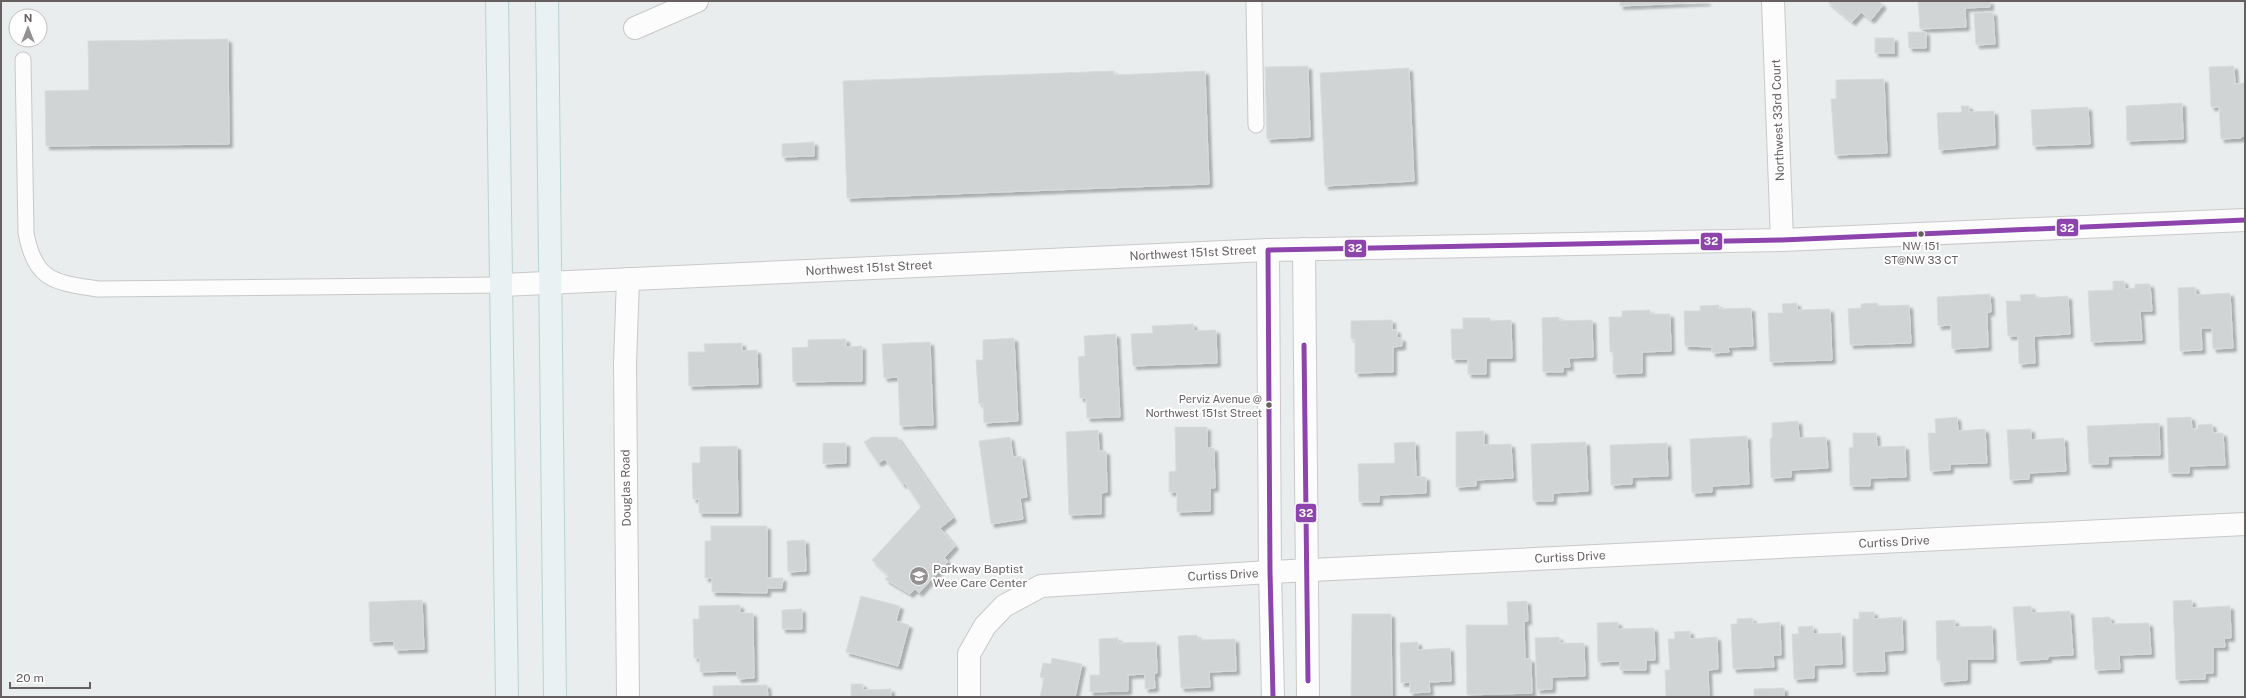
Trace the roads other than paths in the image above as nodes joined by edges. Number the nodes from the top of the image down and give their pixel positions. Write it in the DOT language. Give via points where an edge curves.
graph roads {
  1 [pos="498,1"];
  2 [pos="547,1"];
  3 [pos="697,1"];
  4 [pos="1254,1"];
  5 [pos="1773,1"];
  6 [pos="635,28"];
  7 [pos="23,60"];
  8 [pos="1256,125"];
  9 [pos="2245,220"];
  10 [pos="1782,240"];
  11 [pos="1304,249"];
  12 [pos="1268,250"];
  13 [pos="628,279"];
  14 [pos="550,282"];
  15 [pos="501,285"];
  16 [pos="2245,524"];
  17 [pos="1306,570"];
  18 [pos="1270,572"];
  19 [pos="507,697"];
  20 [pos="555,697"];
  21 [pos="628,697"];
  22 [pos="969,697"];
  23 [pos="1273,697"];
  24 [pos="1308,697"];
  1 -- 15 [label="main road"];
  2 -- 14 [label="main road"];
  3 -- 6 [label="street"];
  4 -- 8 [label="lane"];
  5 -- 10 [label="street, Northwest 33rd Court"];
  7 -- 15 [label="lane" via="26,233 29,248 41,273 60,283 98,288"];
  9 -- 10 [label="street, Northwest 151st Street"];
  10 -- 11 [label="street, Northwest 151st Street"];
  11 -- 12 [label="street, Northwest 151st Street"];
  11 -- 17 [label="street"];
  12 -- 13 [label="street, Northwest 151st Street"];
  12 -- 18 [label="street"];
  13 -- 14 [label="street, Northwest 151st Street"];
  13 -- 21 [label="street, Douglas Road" via="625,364"];
  14 -- 15 [label="street, Northwest 151st Street"];
  14 -- 20 [label="main road"];
  15 -- 19 [label="main road"];
  16 -- 17 [label="street, Curtiss Drive"];
  17 -- 18 [label="street, Curtiss Drive"];
  17 -- 24 [label="street"];
  18 -- 22 [label="street, Curtiss Drive" via="1041,586 1004,606 985,626 969,654"];
  18 -- 23 [label="street"];
}
